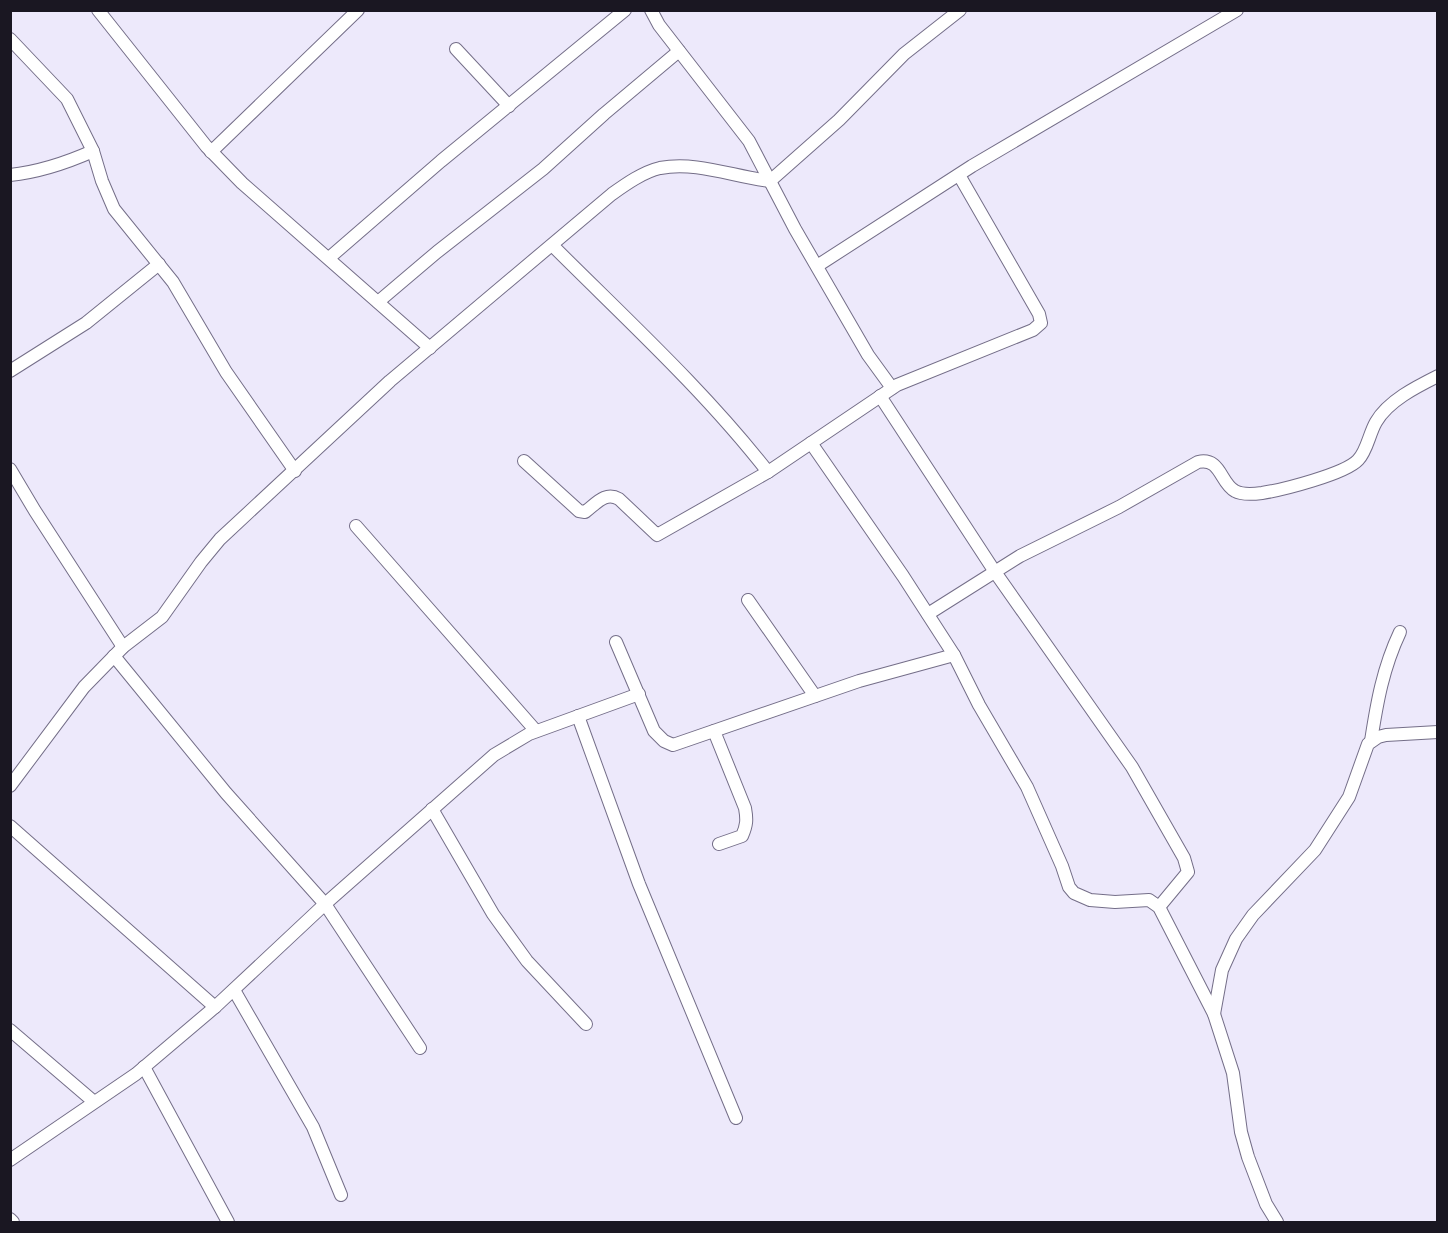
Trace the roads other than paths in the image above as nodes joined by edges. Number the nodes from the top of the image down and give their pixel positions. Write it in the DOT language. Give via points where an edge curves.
graph roads {
  1 [pos="98,10"];
  2 [pos="358,10"];
  3 [pos="625,10"];
  4 [pos="651,10"];
  5 [pos="960,10"];
  6 [pos="1237,10"];
  7 [pos="10,39"];
  8 [pos="456,49"];
  9 [pos="679,51"];
  10 [pos="509,106"];
  11 [pos="93,151"];
  12 [pos="211,152"];
  13 [pos="10,175"];
  14 [pos="960,175"];
  15 [pos="770,181"];
  16 [pos="553,246"];
  17 [pos="329,258"];
  18 [pos="159,264"];
  19 [pos="817,266"];
  20 [pos="378,302"];
  21 [pos="430,348"];
  22 [pos="10,371"];
  23 [pos="1437,376"];
  24 [pos="892,388"];
  25 [pos="880,396"];
  26 [pos="811,443"];
  27 [pos="524,461"];
  28 [pos="10,469"];
  29 [pos="295,471"];
  30 [pos="768,472"];
  31 [pos="356,526"];
  32 [pos="995,572"];
  33 [pos="748,600"];
  34 [pos="928,614"];
  35 [pos="1400,632"];
  36 [pos="616,642"];
  37 [pos="118,652"];
  38 [pos="954,655"];
  39 [pos="639,694"];
  40 [pos="815,696"];
  41 [pos="578,716"];
  42 [pos="536,731"];
  43 [pos="714,731"];
  44 [pos="1437,732"];
  45 [pos="1371,741"];
  46 [pos="10,786"];
  47 [pos="432,809"];
  48 [pos="10,826"];
  49 [pos="719,844"];
  50 [pos="325,904"];
  51 [pos="1159,907"];
  52 [pos="234,990"];
  53 [pos="215,1007"];
  54 [pos="1214,1014"];
  55 [pos="586,1024"];
  56 [pos="10,1030"];
  57 [pos="420,1048"];
  58 [pos="144,1067"];
  59 [pos="93,1101"];
  60 [pos="736,1118"];
  61 [pos="10,1160"];
  62 [pos="341,1195"];
  63 [pos="228,1222"];
  64 [pos="1277,1222"];
  1 -- 12 [label="street"];
  2 -- 12 [label="street"];
  3 -- 10 [label="street"];
  4 -- 9 [label="street"];
  5 -- 15 [label="street" via="904,54 839,120"];
  6 -- 14 [label="street"];
  7 -- 11 [label="street" via="67,99"];
  8 -- 10 [label="street"];
  9 -- 15 [label="street" via="749,141"];
  9 -- 20 [label="street" via="543,169"];
  10 -- 17 [label="street"];
  11 -- 13 [label="street" via="67,163"];
  11 -- 18 [label="street" via="114,208"];
  12 -- 17 [label="street"];
  14 -- 19 [label="street"];
  14 -- 24 [label="street" via="1041,323 1033,330"];
  15 -- 16 [label="street" via="693,167 661,168 612,194"];
  15 -- 19 [label="street"];
  16 -- 21 [label="street"];
  16 -- 30 [label="street" via="673,365"];
  17 -- 20 [label="street"];
  18 -- 22 [label="street" via="86,323"];
  18 -- 29 [label="street" via="226,372"];
  19 -- 24 [label="street" via="868,355"];
  20 -- 21 [label="street"];
  21 -- 29 [label="street"];
  23 -- 32 [label="street" via="1390,404 1376,421 1359,460 1351,465 1312,481 1242,494 1234,491 1210,462 1198,462"];
  24 -- 25 [label="street"];
  25 -- 26 [label="street"];
  25 -- 32 [label="street"];
  26 -- 30 [label="street"];
  26 -- 34 [label="street"];
  27 -- 30 [label="street" via="579,511 585,512 611,495 657,535"];
  28 -- 37 [label="street"];
  29 -- 37 [label="street" via="220,539 162,617"];
  31 -- 42 [label="street"];
  32 -- 34 [label="street"];
  32 -- 51 [label="street" via="1132,767 1184,858 1188,872"];
  33 -- 40 [label="street"];
  34 -- 38 [label="street"];
  35 -- 45 [label="street" via="1378,693"];
  36 -- 39 [label="street"];
  37 -- 46 [label="street" via="67,708"];
  37 -- 50 [label="street" via="226,793"];
  38 -- 40 [label="street"];
  38 -- 51 [label="street" via="1028,787 1074,892 1090,900 1149,900"];
  39 -- 41 [label="street"];
  39 -- 43 [label="street" via="654,731 668,743 678,744"];
  40 -- 43 [label="street"];
  41 -- 42 [label="street"];
  41 -- 60 [label="street" via="639,884"];
  42 -- 47 [label="street" via="494,755"];
  43 -- 49 [label="street" via="745,808 747,826 742,836"];
  44 -- 45 [label="street" via="1386,735"];
  45 -- 54 [label="street" via="1339,816 1315,850 1253,915 1236,939 1222,970"];
  47 -- 50 [label="street"];
  47 -- 55 [label="street" via="493,914 527,960"];
  48 -- 53 [label="street"];
  50 -- 52 [label="street"];
  50 -- 57 [label="street"];
  51 -- 54 [label="street"];
  52 -- 53 [label="street"];
  52 -- 62 [label="street" via="313,1127"];
  53 -- 58 [label="street"];
  54 -- 64 [label="street" via="1233,1073 1248,1157"];
  56 -- 59 [label="street"];
  58 -- 59 [label="street"];
  58 -- 63 [label="street"];
  59 -- 61 [label="street"];
}
